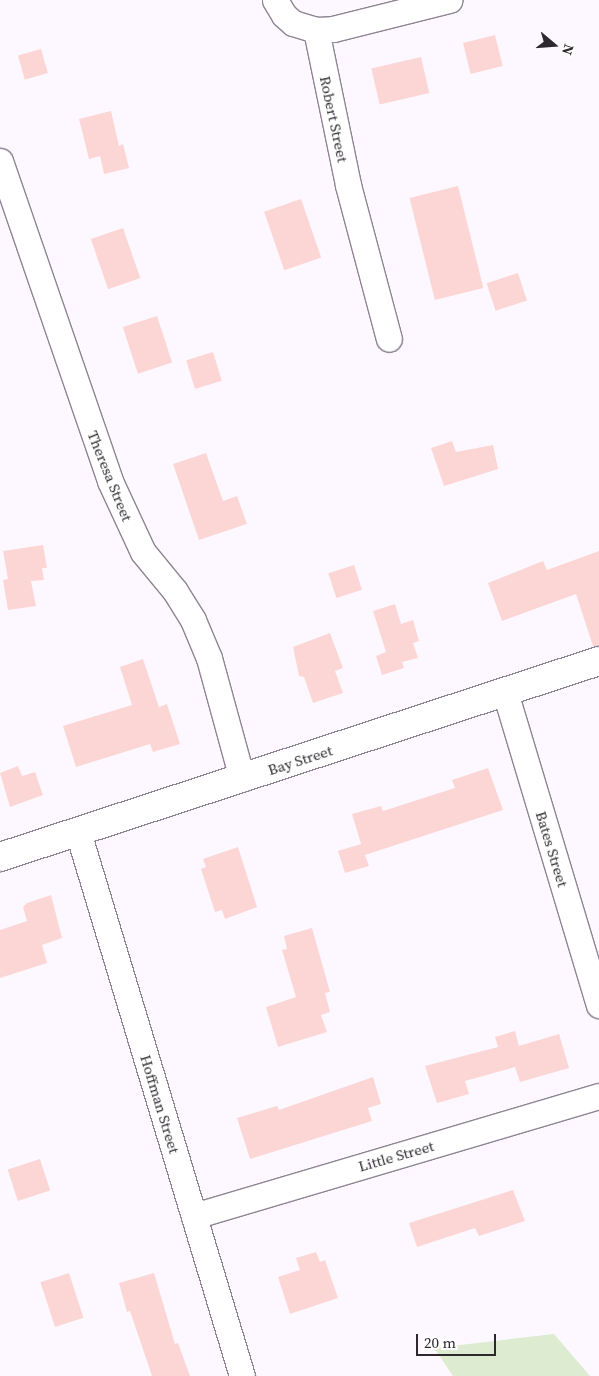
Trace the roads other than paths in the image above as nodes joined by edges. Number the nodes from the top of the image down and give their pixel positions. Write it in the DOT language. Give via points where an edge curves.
graph roads {
  1 [pos="275,0"];
  2 [pos="449,0"];
  3 [pos="316,30"];
  4 [pos="0,161"];
  5 [pos="389,339"];
  6 [pos="599,661"];
  7 [pos="505,692"];
  8 [pos="242,779"];
  9 [pos="78,832"];
  10 [pos="0,857"];
  11 [pos="599,1005"];
  12 [pos="599,1096"];
  13 [pos="194,1216"];
  14 [pos="242,1376"];
  1 -- 3 [label="street" via="293,23"];
  2 -- 3 [label="street" via="333,29"];
  3 -- 5 [label="street, Robert Street" via="348,185"];
  4 -- 8 [label="street, Theresa Street" via="110,481 143,552 175,591 193,620 209,658"];
  6 -- 7 [label="main road, Bay Street"];
  7 -- 8 [label="main road, Bay Street"];
  7 -- 11 [label="street, Bates Street"];
  8 -- 9 [label="main road, Bay Street"];
  9 -- 10 [label="main road, Bay Street"];
  9 -- 13 [label="street, Hoffman Street"];
  12 -- 13 [label="street, Little Street"];
  13 -- 14 [label="street, Hoffman Street"];
}
